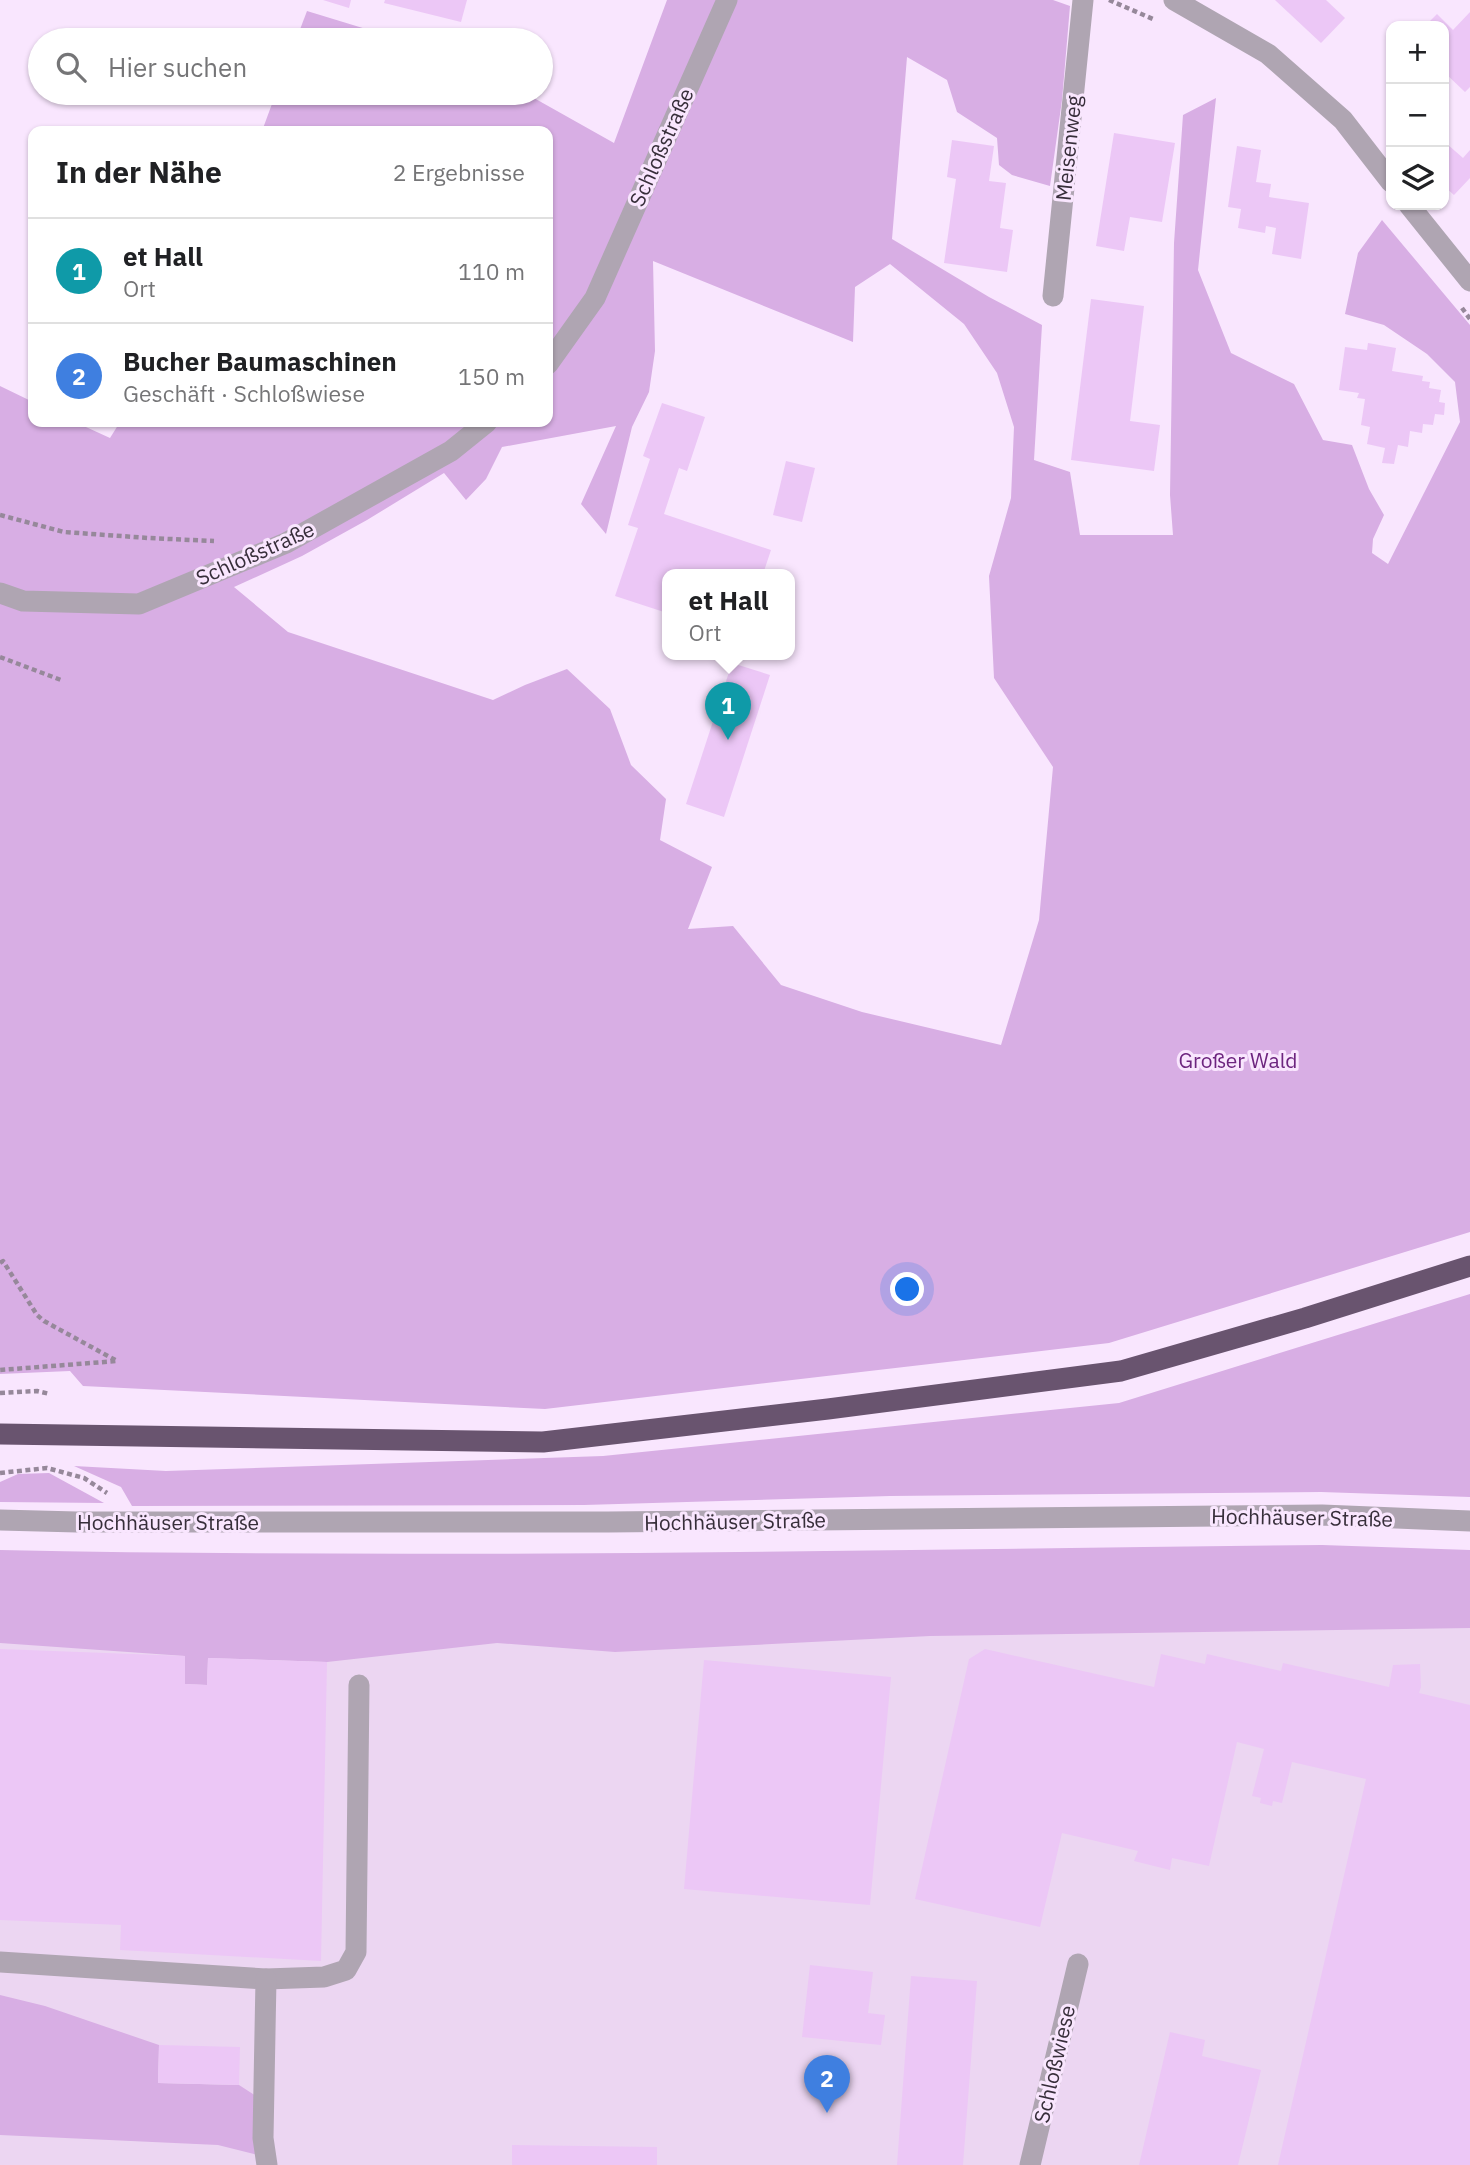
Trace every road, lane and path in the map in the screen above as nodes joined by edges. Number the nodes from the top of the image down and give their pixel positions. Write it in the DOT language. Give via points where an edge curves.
graph roads {
  1 [pos="727,0"];
  2 [pos="1083,0"];
  3 [pos="1109,0"];
  4 [pos="1174,0"];
  5 [pos="1160,23"];
  6 [pos="1386,176"];
  7 [pos="1413,210"];
  8 [pos="1470,281"];
  9 [pos="1054,296"];
  10 [pos="1454,298"];
  11 [pos="1470,318"];
  12 [pos="553,357"];
  13 [pos="481,427"];
  14 [pos="0,515"];
  15 [pos="217,541"];
  16 [pos="0,593"];
  17 [pos="0,657"];
  18 [pos="61,680"];
  19 [pos="0,1262"];
  20 [pos="1470,1265"];
  21 [pos="0,1370"];
  22 [pos="0,1393"];
  23 [pos="50,1394"];
  24 [pos="0,1434"];
  25 [pos="0,1473"];
  26 [pos="0,1520"];
  27 [pos="1470,1521"];
  28 [pos="125,1522"];
  29 [pos="359,1685"];
  30 [pos="0,1962"];
  31 [pos="1078,1964"];
  32 [pos="265,1979"];
  33 [pos="267,2165"];
  34 [pos="1030,2165"];
  1 -- 12 [label="street, Schloßstraße" via="595,298"];
  2 -- 9 [label="street, Meisenweg"];
  3 -- 5 [label="path"];
  4 -- 6 [label="street" via="1268,54 1343,120"];
  7 -- 8 [label="street"];
  10 -- 11 [label="path"];
  13 -- 16 [label="street, Schloßstraße" via="451,451 286,544 139,604 23,601"];
  14 -- 15 [label="path" via="64,532"];
  17 -- 18 [label="path"];
  19 -- 21 [label="path" via="44,1321 117,1361"];
  20 -- 24 [label="highway" via="1121,1371 828,1409 543,1441"];
  22 -- 23 [label="path"];
  25 -- 28 [label="path" via="47,1468 84,1478 119,1501"];
  26 -- 28 [label="street, Hochhäuser Straße"];
  27 -- 28 [label="street, Hochhäuser Straße" via="1322,1515"];
  29 -- 32 [label="street" via="356,1952 346,1970 324,1977"];
  30 -- 32 [label="street"];
  31 -- 34 [label="street, Schloßwiese"];
  32 -- 33 [label="street" via="263,2138"];
}
